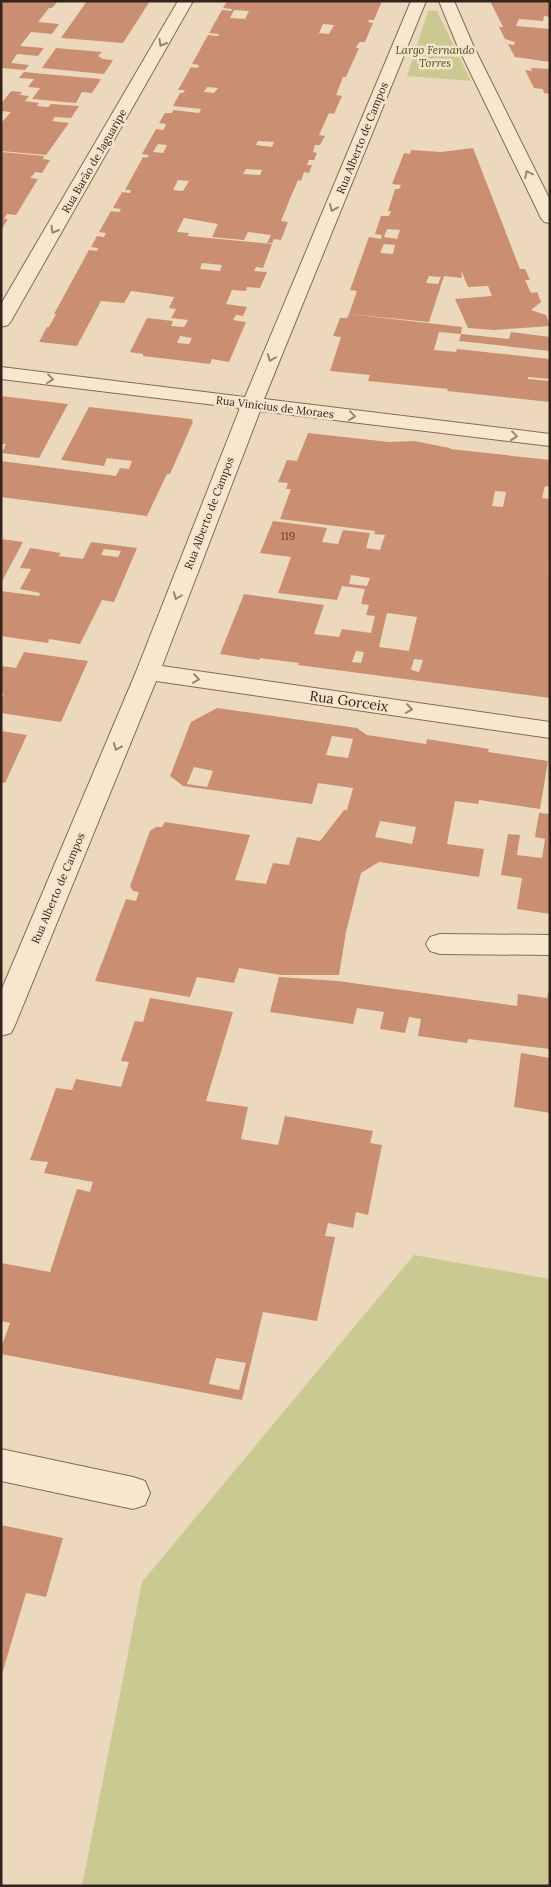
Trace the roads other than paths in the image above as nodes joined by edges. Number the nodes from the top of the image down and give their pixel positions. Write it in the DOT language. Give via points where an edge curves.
graph roads {
  1 [pos="186,1"];
  2 [pos="419,1"];
  3 [pos="446,1"];
  4 [pos="411,20"];
  5 [pos="441,21"];
  6 [pos="550,218"];
  7 [pos="1,321"];
  8 [pos="1,373"];
  9 [pos="252,404"];
  10 [pos="550,440"];
  11 [pos="148,672"];
  12 [pos="550,730"];
  13 [pos="440,944"];
  14 [pos="550,945"];
  15 [pos="10,978"];
  16 [pos="1,1025"];
  17 [pos="1,1466"];
  18 [pos="133,1492"];
  1 -- 7 [label="street, Rua Barão de Jaguaripe, one-way"];
  2 -- 4 [label="street, Rua Alberto de Campos"];
  3 -- 5 [label="street"];
  4 -- 5 [label="street"];
  4 -- 9 [label="street, Rua Alberto de Campos, one-way"];
  6 -- 5 [label="street, one-way"];
  8 -- 9 [label="street, Rua Vinícius de Moraes, one-way"];
  9 -- 10 [label="street, Rua Vinícius de Moraes, one-way"];
  9 -- 11 [label="street, Rua Alberto de Campos, one-way"];
  11 -- 12 [label="street, Rua Gorceix, one-way"];
  11 -- 15 [label="street, Rua Alberto de Campos, one-way"];
  13 -- 14 [label="street"];
  15 -- 16 [label="street, Rua Alberto de Campos"];
  17 -- 18 [label="street"];
}
